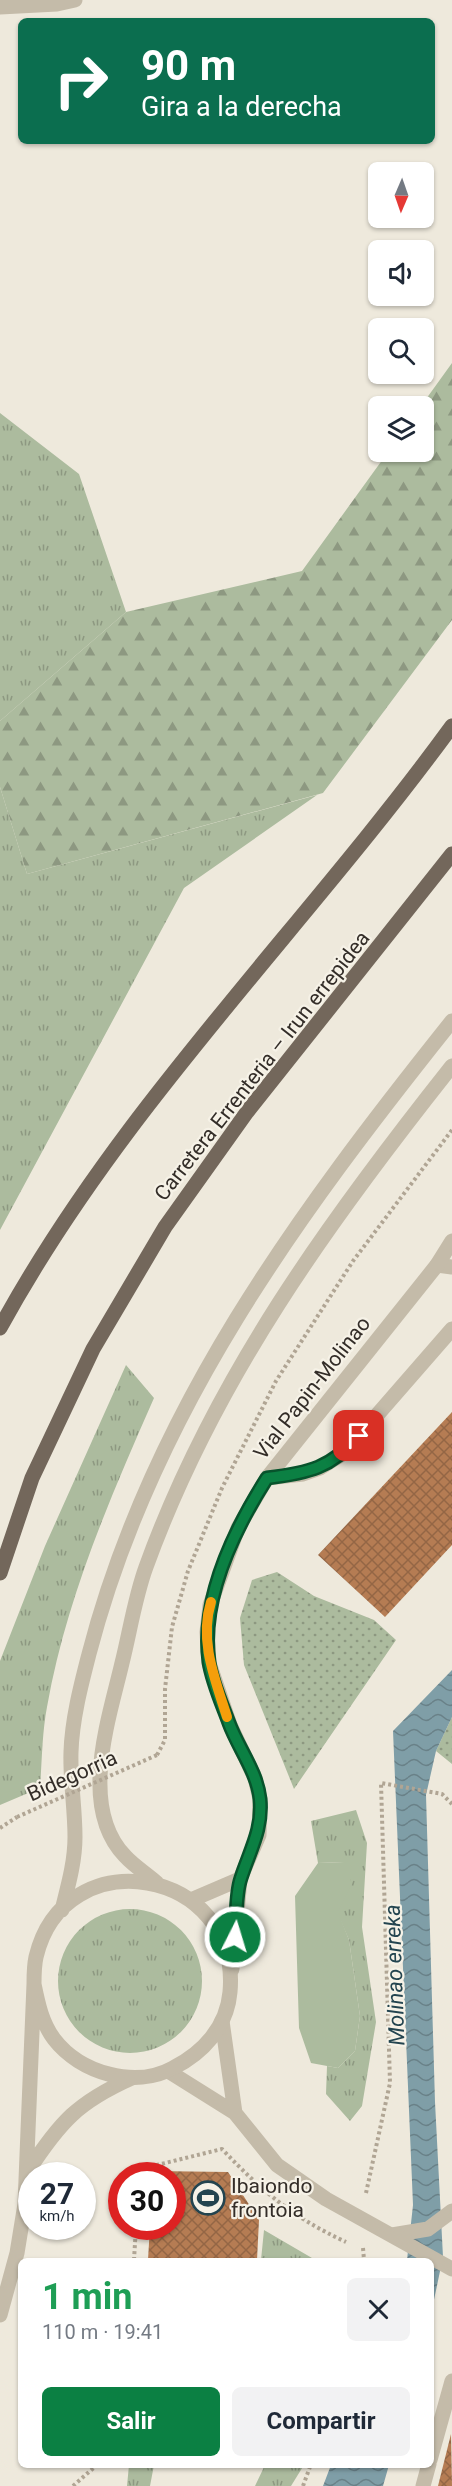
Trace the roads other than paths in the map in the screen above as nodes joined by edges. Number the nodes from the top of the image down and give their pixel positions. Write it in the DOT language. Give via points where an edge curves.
graph roads {
  1 [pos="75,0"];
  2 [pos="0,7"];
  3 [pos="452,726"];
  4 [pos="452,854"];
  5 [pos="452,1021"];
  6 [pos="452,1066"];
  7 [pos="452,1241"];
  8 [pos="444,1266"];
  9 [pos="0,1328"];
  10 [pos="452,1329"];
  11 [pos="267,1478"];
  12 [pos="0,1573"];
  13 [pos="240,1879"];
  14 [pos="157,1883"];
  15 [pos="190,1900"];
  16 [pos="62,1910"];
  17 [pos="231,1975"];
  18 [pos="34,1984"];
  19 [pos="222,2021"];
  20 [pos="168,2071"];
  21 [pos="132,2078"];
  22 [pos="235,2114"];
  23 [pos="28,2162"];
  24 [pos="34,2162"];
  25 [pos="452,2211"];
  26 [pos="392,2235"];
  27 [pos="19,2240"];
  28 [pos="433,2258"];
  29 [pos="434,2259"];
  30 [pos="452,2269"];
  31 [pos="0,2316"];
  32 [pos="452,2380"];
  33 [pos="434,2445"];
  34 [pos="428,2468"];
  35 [pos="423,2486"];
  1 -- 2 [label="street"];
  3 -- 9 [label="main road" via="121,1138 68,1213"];
  4 -- 12 [label="main road, Carretera Errenteria – Irun errepidea" via="247,1112 165,1227 93,1349 32,1478"];
  5 -- 16 [label="street" via="297,1222 232,1322 174,1427 119,1561 95,1632 80,1694 71,1749 75,1837"];
  6 -- 14 [label="street" via="317,1242 257,1336 200,1441 145,1570 101,1750 100,1797 108,1826 123,1855"];
  7 -- 8 [label="street, Vial Papin-Molinao"];
  8 -- 11 [label="street, Vial Papin-Molinao"];
  10 -- 11 [label="street" via="344,1454 303,1474"];
  11 -- 13 [label="street, Vial Papin-Molinao" via="238,1528 210,1605 207,1632 209,1663 260,1799 259,1834"];
  13 -- 15 [label="street"];
  13 -- 17 [label="street, Vial Papin-Molinao"];
  14 -- 15 [label="street"];
  14 -- 16 [label="street" via="131,1880 106,1884 82,1894"];
  15 -- 17 [label="street" via="219,1931 228,1952"];
  16 -- 18 [label="street" via="45,1932 36,1958"];
  17 -- 19 [label="street"];
  18 -- 21 [label="street" via="40,2013 54,2040 76,2060 102,2073"];
  18 -- 23 [label="street"];
  19 -- 20 [label="street" via="209,2042"];
  19 -- 22 [label="street"];
  20 -- 21 [label="street"];
  20 -- 22 [label="street"];
  21 -- 24 [label="street" via="100,2092 74,2111 51,2135"];
  22 -- 26 [label="street" via="277,2165 326,2199"];
  25 -- 26 [label="street" via="428,2229"];
  26 -- 28 [label="street"];
  27 -- 31 [label="street"];
  29 -- 30 [label="street"];
  32 -- 33 [label="street"];
  34 -- 35 [label="street"];
}
